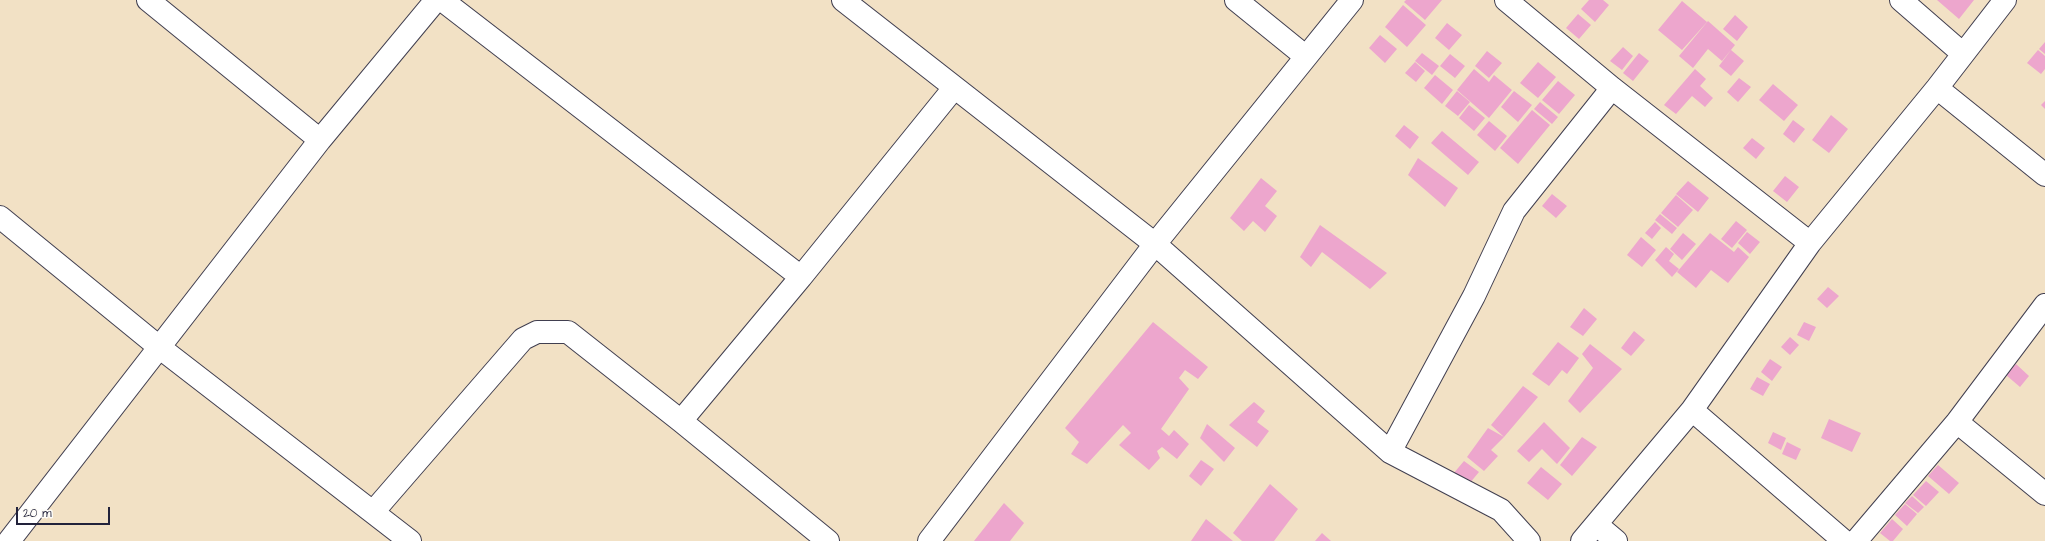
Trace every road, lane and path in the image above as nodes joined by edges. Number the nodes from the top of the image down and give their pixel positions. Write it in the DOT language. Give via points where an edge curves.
graph roads {
  1 [pos="148,0"];
  2 [pos="436,0"];
  3 [pos="442,0"];
  4 [pos="843,0"];
  5 [pos="1236,0"];
  6 [pos="1352,0"];
  7 [pos="1506,0"];
  8 [pos="1901,0"];
  9 [pos="2005,0"];
  10 [pos="1962,53"];
  11 [pos="1305,56"];
  12 [pos="954,88"];
  13 [pos="1612,88"];
  14 [pos="1937,88"];
  15 [pos="320,140"];
  16 [pos="2045,175"];
  17 [pos="0,217"];
  18 [pos="1810,243"];
  19 [pos="1155,244"];
  20 [pos="801,277"];
  21 [pos="2045,305"];
  22 [pos="159,346"];
  23 [pos="1692,410"];
  24 [pos="681,421"];
  25 [pos="1957,422"];
  26 [pos="1390,452"];
  27 [pos="2045,494"];
  28 [pos="373,512"];
  29 [pos="1597,525"];
  30 [pos="9,541"];
  31 [pos="410,541"];
  32 [pos="828,541"];
  33 [pos="930,541"];
  34 [pos="1529,541"];
  35 [pos="1582,541"];
  36 [pos="1616,541"];
  37 [pos="1844,541"];
  38 [pos="1856,541"];
  1 -- 15 [label="street"];
  2 -- 15 [label="street"];
  3 -- 20 [label="street"];
  4 -- 12 [label="street"];
  5 -- 11 [label="street"];
  6 -- 11 [label="street"];
  7 -- 13 [label="street"];
  8 -- 10 [label="street"];
  9 -- 10 [label="street"];
  10 -- 14 [label="street"];
  11 -- 19 [label="street"];
  12 -- 19 [label="street"];
  12 -- 20 [label="street"];
  13 -- 18 [label="street"];
  13 -- 26 [label="street" via="1514,211 1474,296"];
  14 -- 16 [label="street"];
  14 -- 18 [label="street"];
  15 -- 22 [label="street"];
  17 -- 22 [label="street"];
  18 -- 23 [label="street"];
  19 -- 26 [label="street"];
  19 -- 33 [label="street"];
  20 -- 24 [label="street"];
  21 -- 25 [label="street"];
  22 -- 28 [label="street"];
  22 -- 30 [label="street"];
  23 -- 29 [label="street"];
  23 -- 37 [label="street"];
  24 -- 28 [label="street" via="568,332 537,332 523,339"];
  24 -- 32 [label="street"];
  25 -- 27 [label="street"];
  25 -- 38 [label="street"];
  26 -- 34 [label="street" via="1501,510"];
  28 -- 31 [label="street"];
  29 -- 35 [label="street"];
  29 -- 36 [label="street"];
}
